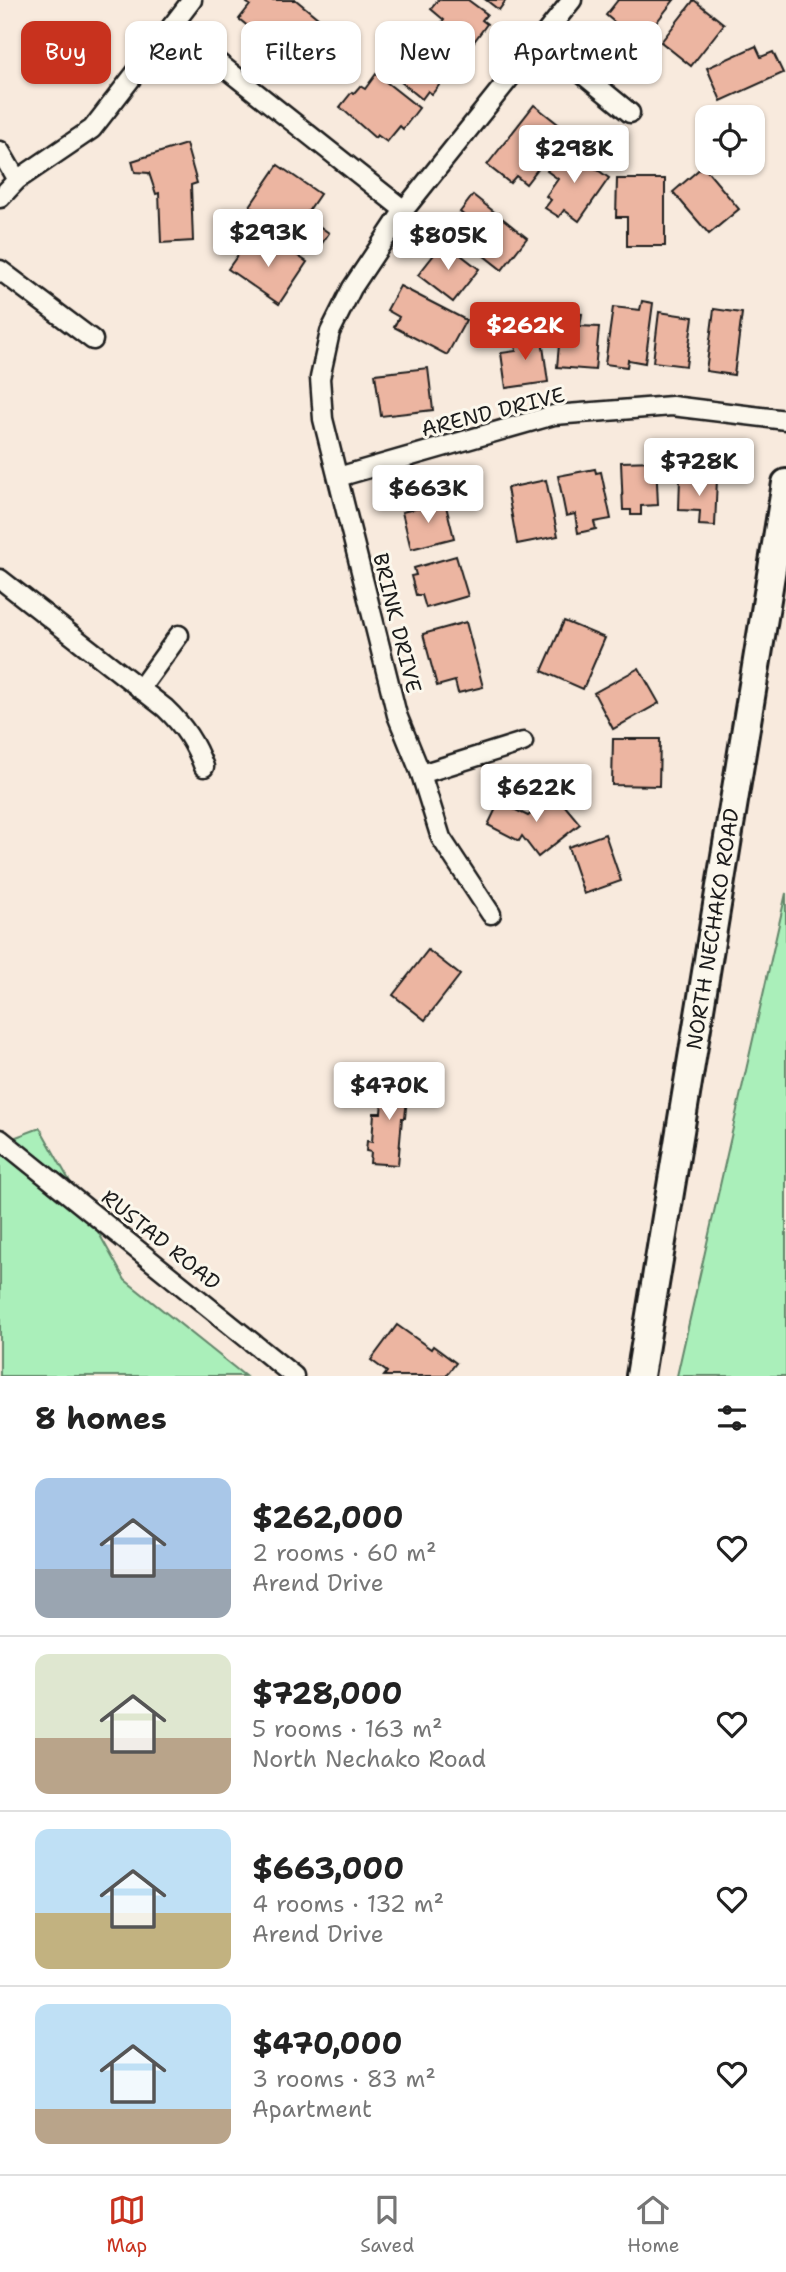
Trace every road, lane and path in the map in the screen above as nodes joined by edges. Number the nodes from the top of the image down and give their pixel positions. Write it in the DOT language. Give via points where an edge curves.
graph roads {
  1 [pos="192,0"];
  2 [pos="572,0"];
  3 [pos="176,21"];
  4 [pos="556,21"];
  5 [pos="227,70"];
  6 [pos="127,84"];
  7 [pos="506,84"];
  8 [pos="595,84"];
  9 [pos="630,113"];
  10 [pos="0,151"];
  11 [pos="17,180"];
  12 [pos="0,198"];
  13 [pos="404,210"];
  14 [pos="0,270"];
  15 [pos="93,340"];
  16 [pos="786,420"];
  17 [pos="338,477"];
  18 [pos="786,483"];
  19 [pos="0,579"];
  20 [pos="179,635"];
  21 [pos="140,689"];
  22 [pos="523,742"];
  23 [pos="204,768"];
  24 [pos="421,774"];
  25 [pos="491,915"];
  26 [pos="0,1139"];
  27 [pos="294,1376"];
  28 [pos="640,1376"];
  1 -- 3 [label="street"];
  2 -- 4 [label="street, BRINK DRIVE"];
  5 -- 13 [label="street"];
  6 -- 11 [label="street" via="92,129"];
  7 -- 13 [label="street, BRINK DRIVE"];
  8 -- 9 [label="street"];
  10 -- 11 [label="street"];
  11 -- 12 [label="street"];
  13 -- 17 [label="street, BRINK DRIVE" via="352,288 330,332 320,378 323,419"];
  14 -- 15 [label="street"];
  16 -- 17 [label="street, AREND DRIVE" via="672,406 555,415"];
  17 -- 24 [label="street, BRINK DRIVE" via="397,715"];
  18 -- 28 [label="main road, NORTH NECHAKO ROAD"];
  19 -- 21 [label="street"];
  20 -- 21 [label="street"];
  21 -- 23 [label="street" via="181,724"];
  22 -- 24 [label="street"];
  24 -- 25 [label="street, BRINK DRIVE" via="441,838"];
  26 -- 27 [label="street, RUSTAD ROAD"];
}
